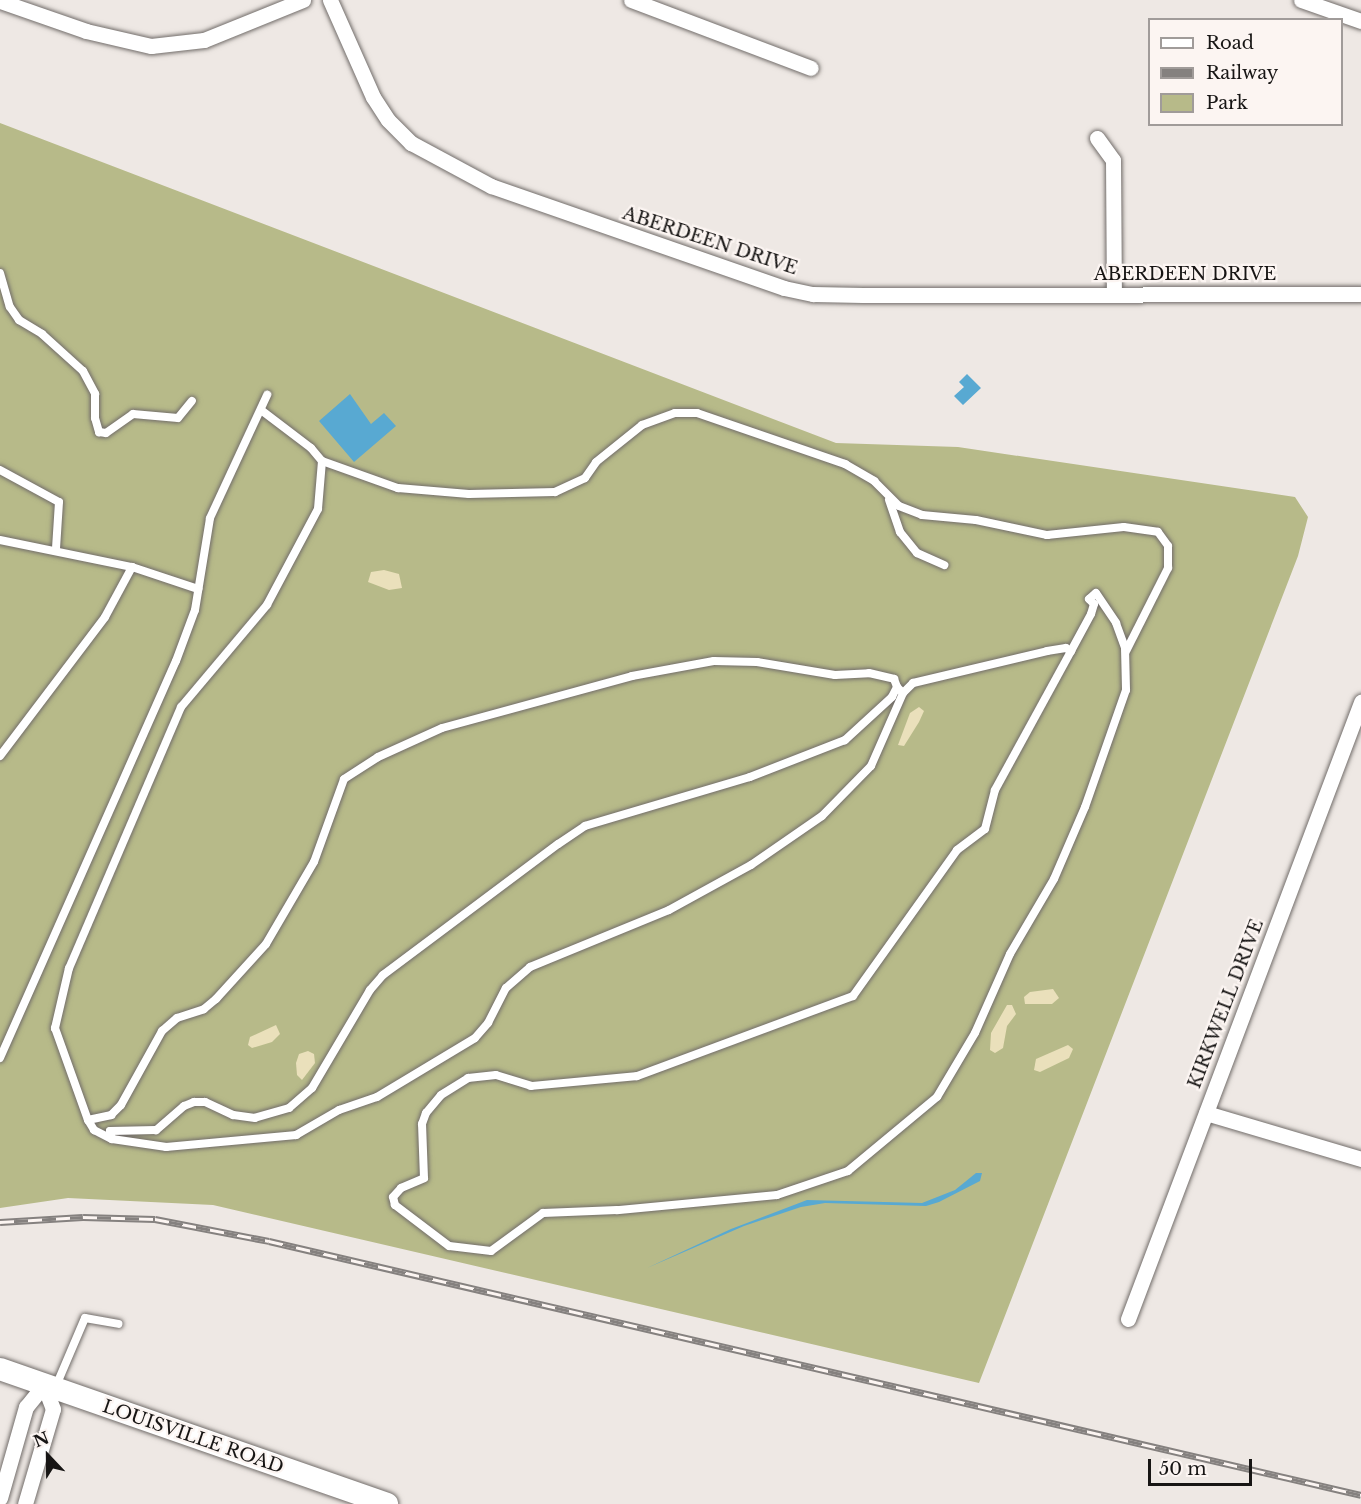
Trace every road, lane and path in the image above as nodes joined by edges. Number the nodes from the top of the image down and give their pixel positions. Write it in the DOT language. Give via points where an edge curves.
graph roads {
  1 [pos="303,0"];
  2 [pos="330,0"];
  3 [pos="631,0"];
  4 [pos="1301,0"];
  5 [pos="0,1"];
  6 [pos="1361,21"];
  7 [pos="812,68"];
  8 [pos="1097,138"];
  9 [pos="0,273"];
  10 [pos="1114,293"];
  11 [pos="1361,294"];
  12 [pos="267,395"];
  13 [pos="192,401"];
  14 [pos="261,410"];
  15 [pos="322,461"];
  16 [pos="0,470"];
  17 [pos="889,498"];
  18 [pos="0,540"];
  19 [pos="56,549"];
  20 [pos="944,565"];
  21 [pos="132,567"];
  22 [pos="198,589"];
  23 [pos="1071,651"];
  24 [pos="1125,652"];
  25 [pos="900,690"];
  26 [pos="1361,702"];
  27 [pos="0,756"];
  28 [pos="0,1058"];
  29 [pos="1206,1113"];
  30 [pos="88,1120"];
  31 [pos="112,1139"];
  32 [pos="1361,1159"];
  33 [pos="1128,1319"];
  34 [pos="118,1324"];
  35 [pos="0,1369"];
  36 [pos="49,1387"];
  37 [pos="0,1498"];
  38 [pos="25,1504"];
  39 [pos="387,1504"];
  1 -- 5 [label="street" via="204,40 151,46 86,31"];
  2 -- 10 [label="street, ABERDEEN DRIVE" via="373,97 388,120 411,143 490,186 784,288 813,294"];
  3 -- 7 [label="street"];
  4 -- 6 [label="street"];
  8 -- 10 [label="street" via="1113,160"];
  9 -- 13 [label="lane" via="10,307 19,320 42,334 83,371 95,394 94,418 99,432 106,433 133,414 178,418"];
  10 -- 11 [label="street, ABERDEEN DRIVE"];
  12 -- 14 [label="lane"];
  14 -- 15 [label="lane"];
  14 -- 22 [label="lane" via="210,518"];
  15 -- 17 [label="lane" via="398,488 469,494 555,492 585,478 596,462 642,424 675,413 697,413 845,464 874,481"];
  15 -- 30 [label="lane" via="323,489 308,533 267,605 181,707 69,968 55,1028"];
  16 -- 19 [label="lane" via="59,502"];
  17 -- 20 [label="lane" via="900,532 917,553"];
  17 -- 24 [label="lane" via="922,514 976,520 1047,535 1124,527 1158,532 1168,546 1168,568"];
  18 -- 19 [label="lane"];
  19 -- 21 [label="lane"];
  21 -- 22 [label="lane"];
  21 -- 27 [label="lane" via="105,617"];
  22 -- 28 [label="lane" via="195,610 176,662"];
  23 -- 24 [label="lane" via="1091,614 1094,604 1089,598 1096,593 1116,623"];
  23 -- 24 [label="lane" via="1068,663 995,790 985,829 957,850 853,996 637,1076 531,1086 496,1075 468,1078 441,1095 426,1113 422,1124 424,1178 401,1188 393,1197 395,1205 450,1245 491,1251 543,1213 777,1195 848,1171 882,1146 937,1097 975,1033 1010,954 1054,879 1108,749 1126,690"];
  23 -- 25 [label="lane" via="1047,651 913,683"];
  25 -- 30 [label="lane" via="894,679 882,675 835,675 757,662 714,661 632,676 442,728 378,757 344,779 314,862 266,944 216,999 204,1009 177,1018 162,1031 121,1105 111,1115"];
  25 -- 31 [label="lane" via="871,766 822,816 751,866 669,910 530,967 506,988 488,1023 475,1038 377,1097 339,1110 296,1135 166,1146"];
  25 -- 31 [label="lane" via="845,740 750,777 585,826 558,844 383,975 370,990 312,1088 289,1108 255,1118 194,1102 156,1130 110,1131"];
  26 -- 29 [label="street, KIRKWELL DRIVE"];
  29 -- 32 [label="street"];
  29 -- 33 [label="street, KIRKWELL DRIVE"];
  30 -- 31 [label="lane" via="94,1130"];
  34 -- 36 [label="lane" via="85,1318"];
  35 -- 36 [label="main road, LOUISVILLE ROAD"];
  36 -- 37 [label="street" via="26,1407"];
  36 -- 38 [label="street" via="53,1409"];
  36 -- 39 [label="main road, LOUISVILLE ROAD"];
}
